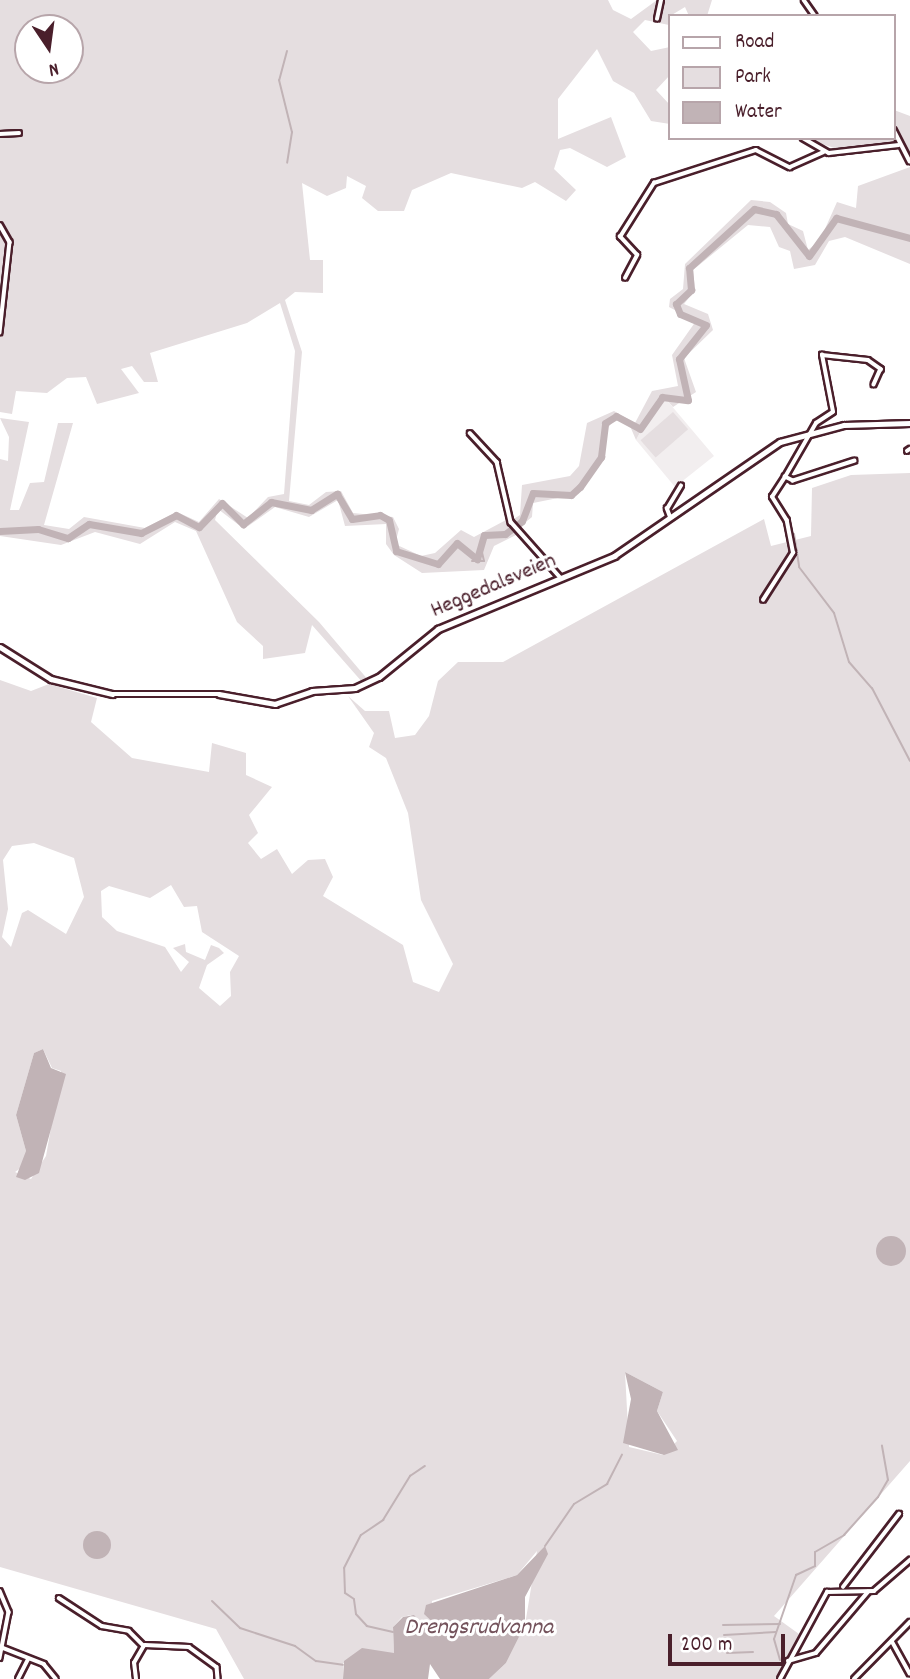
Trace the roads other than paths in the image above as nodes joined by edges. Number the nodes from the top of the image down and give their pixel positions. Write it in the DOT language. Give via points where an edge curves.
graph roads {
  1 [pos="661,0"];
  2 [pos="657,19"];
  3 [pos="19,133"];
  4 [pos="0,134"];
  5 [pos="896,136"];
  6 [pos="806,140"];
  7 [pos="899,145"];
  8 [pos="823,152"];
  9 [pos="910,161"];
  10 [pos="0,225"];
  11 [pos="625,278"];
  12 [pos="0,332"];
  13 [pos="874,385"];
  14 [pos="910,423"];
  15 [pos="813,431"];
  16 [pos="470,433"];
  17 [pos="855,461"];
  18 [pos="785,477"];
  19 [pos="681,486"];
  20 [pos="671,519"];
  21 [pos="560,577"];
  22 [pos="762,600"];
  23 [pos="0,647"];
  24 [pos="900,1514"];
  25 [pos="910,1560"];
  26 [pos="843,1587"];
  27 [pos="0,1591"];
  28 [pos="868,1592"];
  29 [pos="59,1598"];
  30 [pos="910,1622"];
  31 [pos="892,1640"];
  32 [pos="144,1646"];
  33 [pos="4,1648"];
  34 [pos="0,1658"];
  35 [pos="28,1659"];
  36 [pos="788,1661"];
  37 [pos="910,1673"];
  38 [pos="135,1678"];
  39 [pos="18,1679"];
  40 [pos="56,1679"];
  41 [pos="129,1679"];
  42 [pos="218,1679"];
  43 [pos="780,1679"];
  44 [pos="853,1679"];
  1 -- 2 [label="street"];
  3 -- 4 [label="street"];
  5 -- 7 [label="street"];
  6 -- 8 [label="street"];
  7 -- 8 [label="street"];
  7 -- 9 [label="street"];
  8 -- 11 [label="street" via="790,167 756,150 654,183 620,237 636,254"];
  10 -- 12 [label="street" via="10,242"];
  13 -- 15 [label="street" via="881,369 867,360 822,355 833,412"];
  14 -- 15 [label="main road, Heggedalsveien"];
  15 -- 18 [label="street"];
  15 -- 20 [label="main road, Heggedalsveien" via="741,466"];
  16 -- 21 [label="street" via="497,462 515,527"];
  17 -- 18 [label="street" via="793,481"];
  18 -- 22 [label="street" via="772,497 790,531 793,554"];
  19 -- 20 [label="street" via="667,509"];
  20 -- 21 [label="main road, Heggedalsveien" via="606,561"];
  21 -- 23 [label="main road, Heggedalsveien" via="438,629 367,684 312,691 279,704 219,694 93,690 41,675"];
  24 -- 26 [label="street"];
  25 -- 28 [label="street"];
  26 -- 28 [label="street"];
  26 -- 36 [label="street" via="820,1601"];
  27 -- 33 [label="street" via="9,1612"];
  28 -- 36 [label="street" via="816,1653"];
  29 -- 32 [label="street" via="102,1626 129,1631"];
  30 -- 31 [label="street"];
  31 -- 37 [label="street"];
  31 -- 44 [label="street"];
  32 -- 38 [label="street"];
  32 -- 42 [label="street" via="189,1647 217,1667"];
  33 -- 34 [label="street"];
  33 -- 35 [label="street"];
  35 -- 39 [label="street"];
  35 -- 40 [label="street"];
  36 -- 43 [label="street"];
  38 -- 41 [label="street"];
}
